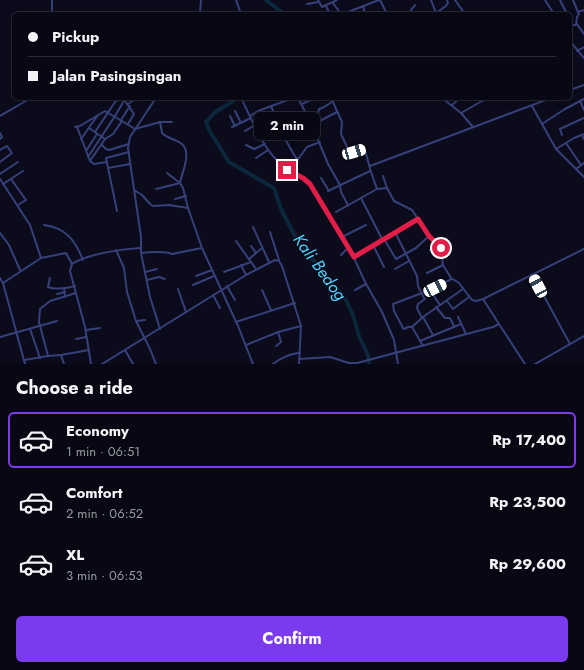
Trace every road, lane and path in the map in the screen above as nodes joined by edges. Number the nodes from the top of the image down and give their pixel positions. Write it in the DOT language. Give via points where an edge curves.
graph roads {
  1 [pos="52,0"];
  2 [pos="201,0"];
  3 [pos="236,0"];
  4 [pos="337,0"];
  5 [pos="379,0"];
  6 [pos="431,0"];
  7 [pos="447,0"];
  8 [pos="455,0"];
  9 [pos="546,0"];
  10 [pos="560,0"];
  11 [pos="573,0"];
  12 [pos="318,1"];
  13 [pos="333,2"];
  14 [pos="307,4"];
  15 [pos="415,5"];
  16 [pos="326,6"];
  17 [pos="363,6"];
  18 [pos="584,10"];
  19 [pos="52,12"];
  20 [pos="200,12"];
  21 [pos="239,12"];
  22 [pos="329,12"];
  23 [pos="340,12"];
  24 [pos="350,12"];
  25 [pos="364,12"];
  26 [pos="386,12"];
  27 [pos="411,12"];
  28 [pos="436,12"];
  29 [pos="437,12"];
  30 [pos="464,12"];
  31 [pos="553,12"];
  32 [pos="566,12"];
  33 [pos="578,12"];
  34 [pos="572,23"];
  35 [pos="577,24"];
  36 [pos="584,34"];
  37 [pos="572,44"];
  38 [pos="584,47"];
  39 [pos="577,50"];
  40 [pos="584,58"];
  41 [pos="584,85"];
  42 [pos="572,89"];
  43 [pos="584,99"];
  44 [pos="28,100"];
  45 [pos="119,100"];
  46 [pos="122,100"];
  47 [pos="125,100"];
  48 [pos="135,100"];
  49 [pos="155,100"];
  50 [pos="288,100"];
  51 [pos="299,100"];
  52 [pos="311,100"];
  53 [pos="332,100"];
  54 [pos="446,100"];
  55 [pos="458,100"];
  56 [pos="546,100"];
  57 [pos="580,100"];
  58 [pos="482,101"];
  59 [pos="243,102"];
  60 [pos="302,104"];
  61 [pos="129,105"];
  62 [pos="452,105"];
  63 [pos="271,106"];
  64 [pos="532,106"];
  65 [pos="584,110"];
  66 [pos="235,111"];
  67 [pos="108,112"];
  68 [pos="305,112"];
  69 [pos="337,112"];
  70 [pos="318,113"];
  71 [pos="461,113"];
  72 [pos="99,114"];
  73 [pos="0,116"];
  74 [pos="115,116"];
  75 [pos="230,116"];
  76 [pos="251,116"];
  77 [pos="584,118"];
  78 [pos="121,120"];
  79 [pos="277,120"];
  80 [pos="160,122"];
  81 [pos="172,122"];
  82 [pos="241,123"];
  83 [pos="83,124"];
  84 [pos="128,124"];
  85 [pos="542,124"];
  86 [pos="255,125"];
  87 [pos="297,125"];
  88 [pos="312,125"];
  89 [pos="473,127"];
  90 [pos="89,128"];
  91 [pos="135,129"];
  92 [pos="246,131"];
  93 [pos="79,132"];
  94 [pos="0,133"];
  95 [pos="96,133"];
  96 [pos="583,134"];
  97 [pos="562,136"];
  98 [pos="101,137"];
  99 [pos="1,138"];
  100 [pos="81,139"];
  101 [pos="105,139"];
  102 [pos="584,139"];
  103 [pos="320,142"];
  104 [pos="566,143"];
  105 [pos="102,144"];
  106 [pos="129,144"];
  107 [pos="265,144"];
  108 [pos="246,145"];
  109 [pos="556,149"];
  110 [pos="0,150"];
  111 [pos="268,150"];
  112 [pos="86,151"];
  113 [pos="129,152"];
  114 [pos="88,157"];
  115 [pos="256,158"];
  116 [pos="298,158"];
  117 [pos="90,161"];
  118 [pos="0,162"];
  119 [pos="18,162"];
  120 [pos="107,162"];
  121 [pos="584,163"];
  122 [pos="131,164"];
  123 [pos="370,166"];
  124 [pos="581,166"];
  125 [pos="108,168"];
  126 [pos="576,169"];
  127 [pos="22,171"];
  128 [pos="370,171"];
  129 [pos="294,172"];
  130 [pos="167,173"];
  131 [pos="0,174"];
  132 [pos="383,176"];
  133 [pos="584,177"];
  134 [pos="321,178"];
  135 [pos="0,179"];
  136 [pos="11,179"];
  137 [pos="180,183"];
  138 [pos="3,184"];
  139 [pos="340,185"];
  140 [pos="387,188"];
  141 [pos="156,189"];
  142 [pos="377,189"];
  143 [pos="134,190"];
  144 [pos="186,196"];
  145 [pos="361,198"];
  146 [pos="176,199"];
  147 [pos="18,205"];
  148 [pos="348,205"];
  149 [pos="188,208"];
  150 [pos="117,211"];
  151 [pos="336,212"];
  152 [pos="418,219"];
  153 [pos="44,225"];
  154 [pos="366,225"];
  155 [pos="254,228"];
  156 [pos="270,232"];
  157 [pos="395,232"];
  158 [pos="0,233"];
  159 [pos="344,236"];
  160 [pos="429,236"];
  161 [pos="3,237"];
  162 [pos="383,239"];
  163 [pos="236,240"];
  164 [pos="373,245"];
  165 [pos="438,245"];
  166 [pos="250,246"];
  167 [pos="349,247"];
  168 [pos="140,248"];
  169 [pos="202,248"];
  170 [pos="262,248"];
  171 [pos="584,249"];
  172 [pos="116,250"];
  173 [pos="430,250"];
  174 [pos="141,253"];
  175 [pos="256,253"];
  176 [pos="405,255"];
  177 [pos="341,256"];
  178 [pos="356,256"];
  179 [pos="41,258"];
  180 [pos="83,260"];
  181 [pos="250,260"];
  182 [pos="279,261"];
  183 [pos="409,261"];
  184 [pos="269,262"];
  185 [pos="72,264"];
  186 [pos="241,265"];
  187 [pos="443,265"];
  188 [pos="384,267"];
  189 [pos="157,269"];
  190 [pos="256,269"];
  191 [pos="395,269"];
  192 [pos="212,270"];
  193 [pos="21,271"];
  194 [pos="145,272"];
  195 [pos="224,272"];
  196 [pos="427,273"];
  197 [pos="532,274"];
  198 [pos="246,275"];
  199 [pos="196,276"];
  200 [pos="214,276"];
  201 [pos="0,278"];
  202 [pos="50,278"];
  203 [pos="165,279"];
  204 [pos="452,279"];
  205 [pos="147,280"];
  206 [pos="3,283"];
  207 [pos="366,284"];
  208 [pos="193,285"];
  209 [pos="75,286"];
  210 [pos="227,286"];
  211 [pos="64,288"];
  212 [pos="178,289"];
  213 [pos="463,289"];
  214 [pos="262,290"];
  215 [pos="355,290"];
  216 [pos="430,290"];
  217 [pos="221,291"];
  218 [pos="65,292"];
  219 [pos="76,293"];
  220 [pos="422,293"];
  221 [pos="57,294"];
  222 [pos="214,295"];
  223 [pos="65,297"];
  224 [pos="469,297"];
  225 [pos="483,299"];
  226 [pos="235,300"];
  227 [pos="447,300"];
  228 [pos="295,302"];
  229 [pos="440,305"];
  230 [pos="220,308"];
  231 [pos="436,308"];
  232 [pos="270,310"];
  233 [pos="186,312"];
  234 [pos="458,317"];
  235 [pos="422,318"];
  236 [pos="145,320"];
  237 [pos="57,321"];
  238 [pos="136,322"];
  239 [pos="236,322"];
  240 [pos="461,324"];
  241 [pos="499,324"];
  242 [pos="40,325"];
  243 [pos="301,326"];
  244 [pos="454,326"];
  245 [pos="412,327"];
  246 [pos="30,328"];
  247 [pos="100,328"];
  248 [pos="160,329"];
  249 [pos="86,330"];
  250 [pos="278,332"];
  251 [pos="16,333"];
  252 [pos="433,334"];
  253 [pos="466,334"];
  254 [pos="584,336"];
  255 [pos="0,337"];
  256 [pos="87,337"];
  257 [pos="144,338"];
  258 [pos="76,339"];
  259 [pos="420,341"];
  260 [pos="570,344"];
  261 [pos="246,345"];
  262 [pos="276,346"];
  263 [pos="422,346"];
  264 [pos="89,350"];
  265 [pos="125,350"];
  266 [pos="300,353"];
  267 [pos="396,353"];
  268 [pos="61,355"];
  269 [pos="48,356"];
  270 [pos="40,358"];
  271 [pos="299,359"];
  272 [pos="24,360"];
  273 [pos="25,364"];
  274 [pos="64,364"];
  275 [pos="91,364"];
  276 [pos="104,364"];
  277 [pos="133,364"];
  278 [pos="156,364"];
  279 [pos="253,364"];
  280 [pos="272,364"];
  281 [pos="299,364"];
  282 [pos="398,364"];
  283 [pos="524,364"];
  284 [pos="535,364"];
  1 -- 19 [label="street"];
  2 -- 20 [label="street"];
  3 -- 21 [label="street"];
  4 -- 13 [label="street"];
  5 -- 17 [label="street"];
  5 -- 26 [label="street"];
  6 -- 28 [label="street"];
  7 -- 29 [label="street" via="446,6"];
  8 -- 30 [label="street"];
  9 -- 31 [label="street"];
  10 -- 32 [label="street"];
  11 -- 33 [label="street"];
  12 -- 14 [label="street"];
  12 -- 16 [label="street" via="322,7"];
  13 -- 16 [label="street"];
  13 -- 23 [label="street"];
  15 -- 27 [label="street"];
  16 -- 22 [label="street"];
  17 -- 24 [label="street"];
  17 -- 25 [label="street"];
  18 -- 33 [label="street"];
  33 -- 35 [label="street"];
  34 -- 35 [label="street" via="574,26"];
  35 -- 36 [label="street"];
  37 -- 39 [label="street"];
  38 -- 39 [label="street"];
  39 -- 40 [label="street"];
  41 -- 42 [label="street"];
  43 -- 57 [label="street"];
  44 -- 73 [label="street"];
  45 -- 67 [label="street"];
  46 -- 74 [label="street"];
  47 -- 61 [label="street"];
  48 -- 61 [label="street"];
  49 -- 91 [label="street"];
  50 -- 63 [label="street"];
  51 -- 60 [label="street"];
  52 -- 60 [label="street"];
  53 -- 69 [label="street"];
  53 -- 70 [label="street" via="319,109"];
  54 -- 62 [label="street"];
  55 -- 62 [label="street"];
  56 -- 64 [label="street"];
  57 -- 65 [label="street"];
  57 -- 85 [label="street"];
  58 -- 71 [label="street"];
  59 -- 76 [label="street"];
  60 -- 68 [label="street"];
  61 -- 78 [label="street"];
  61 -- 84 [label="street" via="134,114"];
  62 -- 71 [label="street"];
  63 -- 76 [label="street"];
  63 -- 79 [label="street"];
  64 -- 85 [label="street"];
  64 -- 89 [label="street"];
  66 -- 82 [label="street"];
  67 -- 72 [label="street"];
  67 -- 74 [label="street"];
  67 -- 95 [label="street"];
  68 -- 79 [label="street" via="284,122"];
  68 -- 88 [label="street"];
  69 -- 88 [label="street"];
  69 -- 123 [label="street" via="342,122 342,138 348,152 365,150"];
  71 -- 89 [label="street"];
  72 -- 83 [label="street"];
  72 -- 90 [label="street"];
  74 -- 78 [label="street"];
  74 -- 98 [label="street"];
  75 -- 82 [label="street" via="234,127"];
  76 -- 82 [label="street"];
  76 -- 86 [label="street"];
  77 -- 97 [label="street" via="560,129"];
  78 -- 84 [label="street"];
  78 -- 101 [label="street" via="113,134"];
  79 -- 116 [label="street" via="275,122"];
  80 -- 81 [label="street"];
  80 -- 91 [label="street"];
  80 -- 137 [label="street" via="162,133 185,147 186,159"];
  83 -- 93 [label="street"];
  83 -- 93 [label="street" via="76,127"];
  84 -- 91 [label="street"];
  85 -- 109 [label="street"];
  86 -- 92 [label="street"];
  86 -- 107 [label="street"];
  87 -- 88 [label="street" via="300,131"];
  88 -- 103 [label="street"];
  89 -- 123 [label="street"];
  90 -- 95 [label="street"];
  90 -- 100 [label="street"];
  91 -- 106 [label="street"];
  93 -- 100 [label="street"];
  94 -- 99 [label="street"];
  95 -- 98 [label="street"];
  95 -- 112 [label="street"];
  96 -- 102 [label="street"];
  96 -- 104 [label="street"];
  98 -- 101 [label="street"];
  98 -- 114 [label="street"];
  100 -- 112 [label="street"];
  101 -- 105 [label="street"];
  103 -- 116 [label="street" via="306,148"];
  103 -- 139 [label="street" via="328,164"];
  104 -- 109 [label="street"];
  104 -- 124 [label="street"];
  105 -- 106 [label="street" via="109,150"];
  105 -- 117 [label="street"];
  106 -- 113 [label="street"];
  107 -- 108 [label="street" via="254,149"];
  107 -- 111 [label="street"];
  109 -- 126 [label="street"];
  110 -- 118 [label="street" via="7,146 12,153"];
  111 -- 115 [label="street"];
  111 -- 129 [label="street" via="282,166"];
  112 -- 114 [label="street"];
  113 -- 120 [label="street" via="106,157"];
  113 -- 122 [label="street"];
  114 -- 117 [label="street"];
  116 -- 129 [label="street"];
  117 -- 120 [label="street" via="94,164"];
  119 -- 131 [label="street"];
  120 -- 125 [label="street"];
  121 -- 124 [label="street"];
  122 -- 125 [label="street"];
  122 -- 143 [label="street"];
  123 -- 128 [label="street"];
  124 -- 126 [label="street"];
  125 -- 150 [label="street"];
  126 -- 133 [label="street"];
  127 -- 136 [label="street"];
  128 -- 139 [label="street"];
  128 -- 142 [label="street"];
  129 -- 159 [label="street" via="310,184"];
  130 -- 137 [label="street"];
  132 -- 140 [label="street"];
  134 -- 139 [label="street" via="328,191"];
  135 -- 138 [label="street"];
  136 -- 138 [label="street"];
  136 -- 147 [label="street" via="26,200"];
  137 -- 141 [label="street"];
  137 -- 144 [label="street"];
  138 -- 147 [label="street"];
  139 -- 148 [label="street" via="340,192"];
  140 -- 142 [label="street"];
  140 -- 152 [label="street" via="394,201 410,208"];
  142 -- 145 [label="street"];
  143 -- 149 [label="street" via="153,206"];
  143 -- 168 [label="street" via="141,237"];
  144 -- 146 [label="street"];
  144 -- 149 [label="street"];
  145 -- 148 [label="street"];
  145 -- 162 [label="street"];
  147 -- 179 [label="street" via="31,227"];
  148 -- 151 [label="street"];
  149 -- 169 [label="street"];
  152 -- 157 [label="street"];
  152 -- 160 [label="street"];
  153 -- 180 [label="street" via="59,229 67,235 76,244"];
  154 -- 159 [label="street"];
  155 -- 170 [label="street"];
  156 -- 182 [label="street"];
  157 -- 162 [label="street"];
  157 -- 176 [label="street"];
  158 -- 161 [label="street"];
  159 -- 167 [label="street"];
  160 -- 165 [label="street"];
  160 -- 176 [label="street"];
  161 -- 193 [label="street"];
  162 -- 164 [label="street"];
  162 -- 176 [label="street" via="396,258"];
  163 -- 181 [label="street"];
  164 -- 178 [label="street"];
  164 -- 188 [label="street"];
  165 -- 173 [label="street"];
  165 -- 187 [label="street" via="442,250"];
  166 -- 175 [label="street"];
  167 -- 177 [label="street"];
  167 -- 178 [label="street"];
  168 -- 172 [label="street"];
  168 -- 174 [label="street"];
  169 -- 174 [label="street" via="172,254 154,251"];
  169 -- 192 [label="street"];
  170 -- 175 [label="street"];
  170 -- 184 [label="street"];
  171 -- 197 [label="street"];
  172 -- 180 [label="street"];
  172 -- 238 [label="street" via="124,268 127,292"];
  174 -- 194 [label="street"];
  175 -- 181 [label="street"];
  176 -- 183 [label="street"];
  178 -- 207 [label="street"];
  179 -- 185 [label="street" via="66,252"];
  179 -- 193 [label="street"];
  180 -- 185 [label="street"];
  181 -- 186 [label="street"];
  181 -- 190 [label="street"];
  182 -- 184 [label="street"];
  182 -- 228 [label="street"];
  183 -- 191 [label="street"];
  183 -- 220 [label="street"];
  184 -- 190 [label="street"];
  185 -- 209 [label="street" via="70,271"];
  186 -- 195 [label="street"];
  186 -- 198 [label="street"];
  187 -- 196 [label="street"];
  187 -- 204 [label="street"];
  189 -- 194 [label="street"];
  190 -- 198 [label="street"];
  192 -- 199 [label="street"];
  192 -- 200 [label="street"];
  193 -- 206 [label="street"];
  194 -- 205 [label="street"];
  197 -- 225 [label="street"];
  197 -- 260 [label="street"];
  198 -- 210 [label="street"];
  200 -- 208 [label="street"];
  200 -- 217 [label="street"];
  201 -- 206 [label="street"];
  202 -- 211 [label="street" via="49,288"];
  203 -- 205 [label="street" via="159,277"];
  204 -- 213 [label="street"];
  204 -- 216 [label="street"];
  205 -- 248 [label="street" via="155,318"];
  206 -- 251 [label="street"];
  207 -- 215 [label="street"];
  207 -- 267 [label="street" via="386,321"];
  209 -- 211 [label="street"];
  209 -- 219 [label="street"];
  210 -- 217 [label="street"];
  210 -- 226 [label="street"];
  211 -- 218 [label="street"];
  212 -- 233 [label="street"];
  213 -- 224 [label="street"];
  213 -- 227 [label="street"];
  214 -- 232 [label="street"];
  216 -- 220 [label="street"];
  216 -- 229 [label="street"];
  217 -- 222 [label="street"];
  217 -- 239 [label="street"];
  218 -- 221 [label="street"];
  218 -- 223 [label="street"];
  219 -- 223 [label="street"];
  219 -- 249 [label="street"];
  220 -- 235 [label="street" via="425,300 418,304 417,308"];
  220 -- 245 [label="street" via="393,304 403,328"];
  222 -- 230 [label="street"];
  222 -- 233 [label="street"];
  223 -- 242 [label="street" via="50,301 41,307"];
  224 -- 225 [label="street" via="474,301"];
  224 -- 227 [label="street" via="453,309"];
  225 -- 241 [label="street"];
  227 -- 229 [label="street"];
  228 -- 232 [label="street"];
  228 -- 243 [label="street"];
  229 -- 231 [label="street"];
  231 -- 235 [label="street"];
  231 -- 244 [label="street" via="445,318 450,318"];
  232 -- 239 [label="street"];
  233 -- 248 [label="street"];
  234 -- 240 [label="street"];
  235 -- 245 [label="street"];
  235 -- 252 [label="street"];
  236 -- 238 [label="street"];
  237 -- 242 [label="street"];
  238 -- 257 [label="street"];
  239 -- 261 [label="street"];
  240 -- 244 [label="street"];
  240 -- 253 [label="street"];
  241 -- 253 [label="street"];
  241 -- 283 [label="street"];
  242 -- 246 [label="street"];
  242 -- 269 [label="street"];
  243 -- 250 [label="street"];
  243 -- 266 [label="street"];
  244 -- 252 [label="street"];
  245 -- 259 [label="street"];
  246 -- 251 [label="street"];
  246 -- 270 [label="street"];
  247 -- 249 [label="street"];
  248 -- 257 [label="street"];
  249 -- 256 [label="street"];
  250 -- 261 [label="street"];
  250 -- 262 [label="street" via="281,342"];
  251 -- 255 [label="street"];
  251 -- 272 [label="street"];
  252 -- 259 [label="street"];
  253 -- 263 [label="street"];
  254 -- 260 [label="street"];
  256 -- 258 [label="street"];
  256 -- 264 [label="street"];
  257 -- 265 [label="street"];
  257 -- 278 [label="street"];
  259 -- 263 [label="street"];
  260 -- 284 [label="street"];
  261 -- 279 [label="street"];
  263 -- 267 [label="street"];
  264 -- 268 [label="street"];
  264 -- 275 [label="street"];
  265 -- 276 [label="street"];
  265 -- 277 [label="street"];
  266 -- 271 [label="street"];
  266 -- 280 [label="street"];
  267 -- 271 [label="street" via="351,364 324,356"];
  267 -- 282 [label="street"];
  268 -- 269 [label="street"];
  268 -- 274 [label="street"];
  269 -- 270 [label="street"];
  270 -- 272 [label="street"];
  271 -- 281 [label="street"];
  272 -- 273 [label="street"];
}
